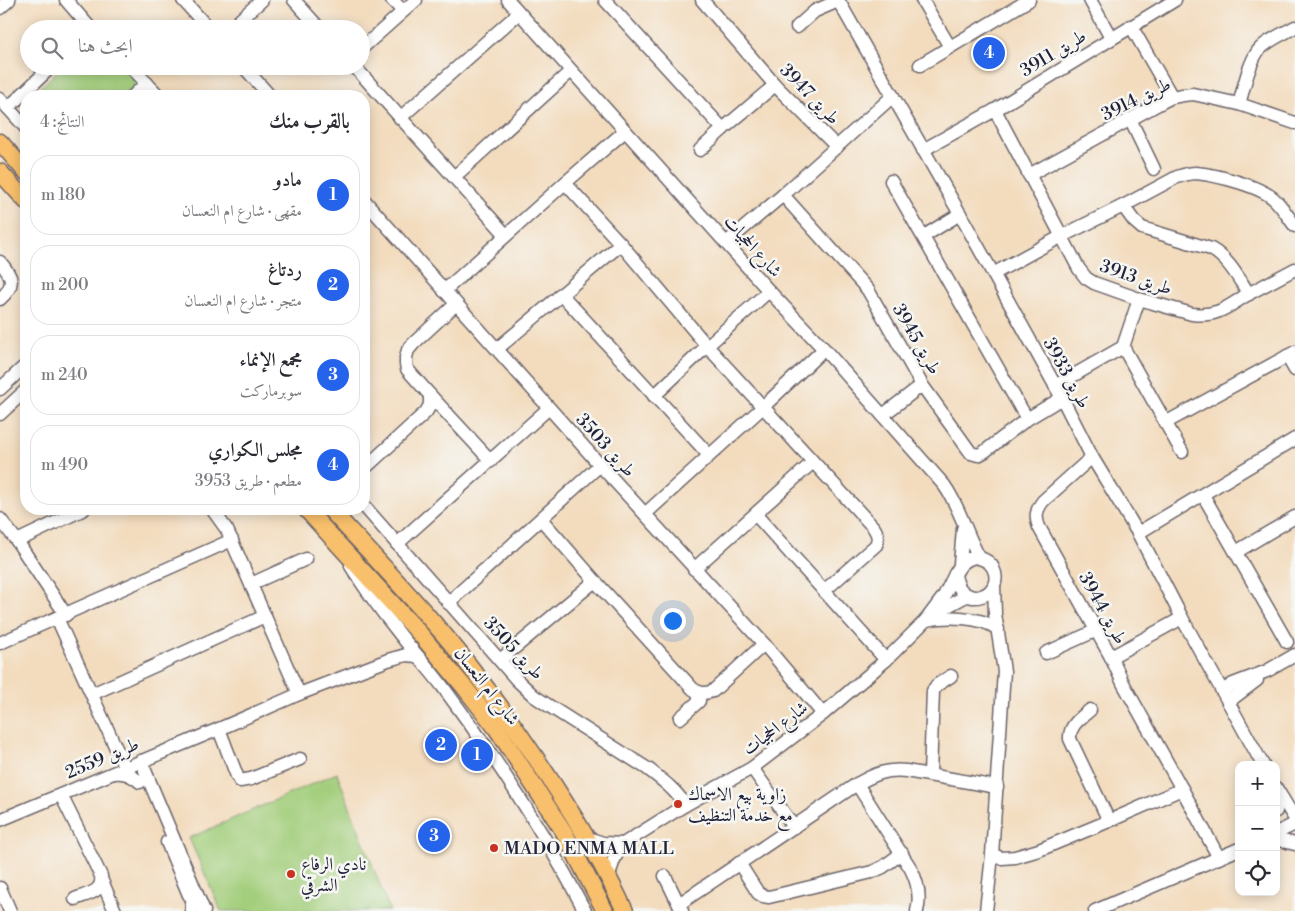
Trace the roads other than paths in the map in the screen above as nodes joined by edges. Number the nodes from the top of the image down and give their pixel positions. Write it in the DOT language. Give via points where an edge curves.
graph roads {
  1 [pos="8,0"];
  2 [pos="66,0"];
  3 [pos="183,0"];
  4 [pos="262,0"];
  5 [pos="294,0"];
  6 [pos="392,0"];
  7 [pos="416,0"];
  8 [pos="508,0"];
  9 [pos="605,0"];
  10 [pos="922,0"];
  11 [pos="1029,0"];
  12 [pos="1090,0"];
  13 [pos="1175,0"];
  14 [pos="838,1"];
  15 [pos="708,2"];
  16 [pos="1006,5"];
  17 [pos="0,8"];
  18 [pos="403,12"];
  19 [pos="519,13"];
  20 [pos="83,20"];
  21 [pos="201,20"];
  22 [pos="240,20"];
  23 [pos="312,20"];
  24 [pos="1131,26"];
  25 [pos="797,27"];
  26 [pos="1295,28"];
  27 [pos="1111,38"];
  28 [pos="370,41"];
  29 [pos="950,47"];
  30 [pos="920,65"];
  31 [pos="571,71"];
  32 [pos="41,75"];
  33 [pos="139,75"];
  34 [pos="251,75"];
  35 [pos="362,75"];
  36 [pos="147,83"];
  37 [pos="774,85"];
  38 [pos="22,90"];
  39 [pos="139,90"];
  40 [pos="153,90"];
  41 [pos="265,90"];
  42 [pos="20,91"];
  43 [pos="894,96"];
  44 [pos="1172,97"];
  45 [pos="4,104"];
  46 [pos="1239,104"];
  47 [pos="995,110"];
  48 [pos="400,118"];
  49 [pos="1130,119"];
  50 [pos="20,121"];
  51 [pos="1295,123"];
  52 [pos="723,129"];
  53 [pos="625,131"];
  54 [pos="0,142"];
  55 [pos="837,147"];
  56 [pos="700,150"];
  57 [pos="923,150"];
  58 [pos="20,165"];
  59 [pos="1154,169"];
  60 [pos="0,172"];
  61 [pos="1029,175"];
  62 [pos="454,177"];
  63 [pos="891,181"];
  64 [pos="565,183"];
  65 [pos="20,194"];
  66 [pos="783,195"];
  67 [pos="1123,206"];
  68 [pos="370,207"];
  69 [pos="960,214"];
  70 [pos="1295,226"];
  71 [pos="506,235"];
  72 [pos="924,236"];
  73 [pos="1062,236"];
  74 [pos="726,243"];
  75 [pos="621,244"];
  76 [pos="0,262"];
  77 [pos="1295,269"];
  78 [pos="993,274"];
  79 [pos="444,291"];
  80 [pos="769,291"];
  81 [pos="561,294"];
  82 [pos="1249,294"];
  83 [pos="1138,298"];
  84 [pos="0,299"];
  85 [pos="456,304"];
  86 [pos="707,346"];
  87 [pos="1123,347"];
  88 [pos="497,349"];
  89 [pos="824,349"];
  90 [pos="1291,354"];
  91 [pos="20,370"];
  92 [pos="1295,370"];
  93 [pos="0,371"];
  94 [pos="20,371"];
  95 [pos="922,385"];
  96 [pos="1055,386"];
  97 [pos="0,389"];
  98 [pos="430,395"];
  99 [pos="20,396"];
  100 [pos="654,396"];
  101 [pos="1062,398"];
  102 [pos="763,407"];
  103 [pos="549,408"];
  104 [pos="0,414"];
  105 [pos="883,415"];
  106 [pos="1027,419"];
  107 [pos="1165,422"];
  108 [pos="1295,439"];
  109 [pos="1182,452"];
  110 [pos="709,455"];
  111 [pos="1092,457"];
  112 [pos="491,461"];
  113 [pos="813,462"];
  114 [pos="370,463"];
  115 [pos="600,465"];
  116 [pos="1203,495"];
  117 [pos="370,513"];
  118 [pos="645,514"];
  119 [pos="71,515"];
  120 [pos="216,515"];
  121 [pos="311,515"];
  122 [pos="335,515"];
  123 [pos="756,515"];
  124 [pos="0,519"];
  125 [pos="541,519"];
  126 [pos="1294,519"];
  127 [pos="963,521"];
  128 [pos="1138,534"];
  129 [pos="232,540"];
  130 [pos="16,541"];
  131 [pos="338,544"];
  132 [pos="397,544"];
  133 [pos="1236,552"];
  134 [pos="979,557"];
  135 [pos="306,559"];
  136 [pos="694,569"];
  137 [pos="958,569"];
  138 [pos="595,581"];
  139 [pos="251,584"];
  140 [pos="994,585"];
  141 [pos="824,591"];
  142 [pos="970,596"];
  143 [pos="448,603"];
  144 [pos="61,616"];
  145 [pos="266,616"];
  146 [pos="928,618"];
  147 [pos="1182,618"];
  148 [pos="997,626"];
  149 [pos="394,627"];
  150 [pos="1096,631"];
  151 [pos="1,640"];
  152 [pos="1287,642"];
  153 [pos="764,644"];
  154 [pos="1046,653"];
  155 [pos="1295,655"];
  156 [pos="417,656"];
  157 [pos="1111,657"];
  158 [pos="388,660"];
  159 [pos="500,660"];
  160 [pos="886,660"];
  161 [pos="951,676"];
  162 [pos="699,693"];
  163 [pos="92,694"];
  164 [pos="300,694"];
  165 [pos="1225,696"];
  166 [pos="1090,710"];
  167 [pos="823,714"];
  168 [pos="680,718"];
  169 [pos="219,729"];
  170 [pos="154,756"];
  171 [pos="300,759"];
  172 [pos="1261,761"];
  173 [pos="133,764"];
  174 [pos="752,768"];
  175 [pos="111,773"];
  176 [pos="930,775"];
  177 [pos="144,780"];
  178 [pos="858,784"];
  179 [pos="997,787"];
  180 [pos="1182,788"];
  181 [pos="1280,794"];
  182 [pos="61,795"];
  183 [pos="685,805"];
  184 [pos="1295,819"];
  185 [pos="0,820"];
  186 [pos="1109,821"];
  187 [pos="1295,824"];
  188 [pos="794,827"];
  189 [pos="1280,831"];
  190 [pos="588,838"];
  191 [pos="1280,840"];
  192 [pos="623,844"];
  193 [pos="1295,844"];
  194 [pos="1236,851"];
  195 [pos="902,853"];
  196 [pos="992,855"];
  197 [pos="1219,858"];
  198 [pos="739,863"];
  199 [pos="665,876"];
  200 [pos="610,878"];
  201 [pos="102,882"];
  202 [pos="0,889"];
  203 [pos="75,899"];
  204 [pos="193,908"];
  205 [pos="680,908"];
  206 [pos="10,911"];
  207 [pos="114,911"];
  208 [pos="204,911"];
  209 [pos="585,911"];
  210 [pos="605,911"];
  211 [pos="625,911"];
  212 [pos="917,911"];
  213 [pos="986,911"];
  214 [pos="1095,911"];
  1 -- 17 [label="street"];
  2 -- 20 [label="street"];
  3 -- 21 [label="street"];
  4 -- 22 [label="street"];
  5 -- 23 [label="street"];
  6 -- 18 [label="street"];
  7 -- 18 [label="street"];
  8 -- 19 [label="street, شارع الحجيات"];
  9 -- 52 [label="street"];
  10 -- 29 [label="street"];
  11 -- 16 [label="street"];
  12 -- 27 [label="street"];
  13 -- 24 [label="street, طريق 3911"];
  14 -- 25 [label="street" via="815,12"];
  14 -- 43 [label="street, طريق 3933"];
  15 -- 37 [label="street, طريق 3947"];
  16 -- 29 [label="street"];
  18 -- 28 [label="street"];
  19 -- 31 [label="street, شارع الحجيات"];
  19 -- 48 [label="street"];
  24 -- 27 [label="street, طريق 3911"];
  24 -- 44 [label="street"];
  26 -- 46 [label="street" via="1258,51"];
  27 -- 47 [label="street, طريق 3911"];
  29 -- 30 [label="street"];
  31 -- 53 [label="street, شارع الحجيات"];
  31 -- 62 [label="street"];
  32 -- 38 [label="street"];
  33 -- 36 [label="street"];
  34 -- 41 [label="street"];
  35 -- 48 [label="street"];
  36 -- 39 [label="street"];
  36 -- 40 [label="street"];
  37 -- 52 [label="street"];
  37 -- 55 [label="street, طريق 3947"];
  42 -- 45 [label="street"];
  43 -- 55 [label="street"];
  43 -- 57 [label="street, طريق 3933"];
  44 -- 46 [label="street, طريق 3914" via="1193,94"];
  44 -- 49 [label="street, طريق 3914"];
  45 -- 50 [label="street"];
  46 -- 51 [label="street, طريق 3914"];
  47 -- 57 [label="street, طريق 3911"];
  47 -- 61 [label="street, طريق 3913"];
  48 -- 62 [label="street"];
  49 -- 59 [label="street"];
  49 -- 61 [label="street, طريق 3914"];
  52 -- 56 [label="street"];
  53 -- 64 [label="street"];
  53 -- 74 [label="street, شارع الحجيات"];
  54 -- 58 [label="main road"];
  55 -- 66 [label="street, طريق 3947"];
  57 -- 69 [label="street, طريق 3933"];
  60 -- 65 [label="main road"];
  61 -- 73 [label="street, طريق 3913"];
  62 -- 71 [label="street"];
  63 -- 72 [label="street"];
  64 -- 71 [label="street"];
  64 -- 75 [label="street"];
  66 -- 74 [label="street, طريق 3947"];
  66 -- 95 [label="street, طريق 3945" via="868,290"];
  67 -- 70 [label="street" via="1177,177 1202,174 1265,193 1276,200"];
  67 -- 73 [label="street"];
  67 -- 82 [label="street" via="1142,228 1216,252"];
  68 -- 79 [label="street, طريق 3503"];
  69 -- 72 [label="street"];
  69 -- 78 [label="street, طريق 3933"];
  71 -- 79 [label="street"];
  72 -- 106 [label="street"];
  73 -- 78 [label="street"];
  73 -- 83 [label="street, طريق 3913" via="1086,278"];
  74 -- 80 [label="street, شارع الحجيات"];
  75 -- 81 [label="street"];
  75 -- 86 [label="street"];
  76 -- 84 [label="street" via="11,276 11,282 7,293"];
  77 -- 82 [label="street, طريق 3913"];
  78 -- 96 [label="street, طريق 3933"];
  79 -- 85 [label="street, طريق 3503"];
  80 -- 86 [label="street"];
  80 -- 89 [label="street, شارع الحجيات"];
  81 -- 88 [label="street"];
  81 -- 100 [label="street"];
  82 -- 83 [label="street, طريق 3913" via="1224,310 1201,315"];
  83 -- 87 [label="street"];
  85 -- 88 [label="street, طريق 3503"];
  85 -- 98 [label="street" via="408,350 407,368"];
  86 -- 100 [label="street"];
  86 -- 102 [label="street"];
  87 -- 96 [label="street"];
  87 -- 107 [label="street"];
  88 -- 103 [label="street, طريق 3503"];
  89 -- 102 [label="street"];
  89 -- 105 [label="street, شارع الحجيات"];
  90 -- 92 [label="street"];
  90 -- 107 [label="street"];
  91 -- 93 [label="street" via="8,373"];
  94 -- 97 [label="street"];
  95 -- 105 [label="street"];
  95 -- 106 [label="street, طريق 3945" via="971,453 978,455 984,452"];
  96 -- 101 [label="street, طريق 3933"];
  98 -- 112 [label="street"];
  98 -- 114 [label="street" via="426,412"];
  99 -- 104 [label="street"];
  100 -- 110 [label="street"];
  101 -- 106 [label="street, طريق 3945"];
  101 -- 111 [label="street, طريق 3933"];
  102 -- 110 [label="street"];
  102 -- 113 [label="street"];
  103 -- 112 [label="street"];
  103 -- 115 [label="street, طريق 3503"];
  105 -- 127 [label="street, شارع الحجيات" via="944,485"];
  107 -- 109 [label="street"];
  108 -- 116 [label="street"];
  110 -- 118 [label="street"];
  111 -- 128 [label="street, طريق 3933"];
  111 -- 150 [label="street, طريق 3944" via="1043,501 1036,520"];
  112 -- 132 [label="street"];
  113 -- 123 [label="street"];
  113 -- 141 [label="street" via="878,535 876,545"];
  115 -- 118 [label="street, طريق 3503"];
  115 -- 125 [label="street"];
  116 -- 128 [label="street"];
  116 -- 133 [label="street"];
  117 -- 132 [label="street, طريق 3505"];
  118 -- 136 [label="street, طريق 3503"];
  119 -- 130 [label="street"];
  120 -- 129 [label="street"];
  121 -- 131 [label="main road, شارع ام النعسان"];
  122 -- 190 [label="main road, شارع ام النعسان" via="472,669 508,717"];
  123 -- 136 [label="street"];
  123 -- 141 [label="street"];
  124 -- 130 [label="street"];
  125 -- 138 [label="street"];
  125 -- 143 [label="street"];
  126 -- 133 [label="street"];
  127 -- 134 [label="street, شارع الحجيات"];
  127 -- 137 [label="street, شارع الحجيات"];
  128 -- 147 [label="street, طريق 3933"];
  129 -- 139 [label="street"];
  129 -- 144 [label="street"];
  130 -- 144 [label="street"];
  131 -- 149 [label="street"];
  131 -- 210 [label="main road, شارع ام النعسان" via="421,635 497,729 564,832"];
  132 -- 143 [label="street, طريق 3505"];
  133 -- 152 [label="street"];
  134 -- 137 [label="street" via="969,558"];
  134 -- 140 [label="street" via="992,566 996,575"];
  135 -- 139 [label="street"];
  136 -- 153 [label="street, طريق 3503"];
  137 -- 142 [label="street" via="957,584"];
  137 -- 146 [label="street, شارع الحجيات"];
  138 -- 159 [label="street"];
  138 -- 162 [label="street"];
  139 -- 145 [label="street"];
  140 -- 142 [label="street" via="987,593"];
  140 -- 148 [label="street"];
  141 -- 160 [label="street"];
  142 -- 146 [label="street"];
  142 -- 148 [label="street" via="983,606"];
  143 -- 159 [label="street, طريق 3505"];
  144 -- 151 [label="street"];
  144 -- 163 [label="street"];
  145 -- 163 [label="street"];
  145 -- 164 [label="street"];
  146 -- 148 [label="street" via="961,618"];
  146 -- 160 [label="street, شارع الحجيات"];
  147 -- 157 [label="street"];
  147 -- 165 [label="street, طريق 3933"];
  148 -- 179 [label="street" via="1004,671"];
  149 -- 156 [label="street"];
  149 -- 158 [label="street" via="397,644"];
  150 -- 154 [label="street"];
  150 -- 157 [label="street, طريق 3944"];
  153 -- 162 [label="street" via="713,691"];
  153 -- 167 [label="street, طريق 3503"];
  155 -- 165 [label="street" via="1233,684"];
  156 -- 158 [label="street, طريق 2559"];
  156 -- 209 [label="street" via="441,684 513,787"];
  157 -- 180 [label="street, طريق 3944"];
  158 -- 164 [label="street, طريق 2559"];
  159 -- 183 [label="street, طريق 3505" via="534,696 656,775"];
  160 -- 167 [label="street, شارع الحجيات"];
  161 -- 176 [label="street" via="934,691"];
  162 -- 168 [label="street" via="699,701"];
  163 -- 173 [label="street"];
  164 -- 169 [label="street, طريق 2559"];
  165 -- 172 [label="street, طريق 3933"];
  166 -- 186 [label="street" via="1073,725 1070,739"];
  167 -- 174 [label="street, شارع الحجيات"];
  169 -- 170 [label="street, طريق 2559"];
  169 -- 171 [label="street" via="240,781"];
  170 -- 173 [label="street, طريق 2559"];
  170 -- 177 [label="street"];
  173 -- 175 [label="street, طريق 2559"];
  173 -- 177 [label="street"];
  174 -- 183 [label="street, شارع الحجيات"];
  174 -- 188 [label="street"];
  175 -- 177 [label="street" via="124,772"];
  175 -- 182 [label="street, طريق 2559"];
  176 -- 178 [label="street" via="889,771"];
  176 -- 179 [label="street"];
  177 -- 204 [label="street"];
  177 -- 208 [label="street" via="182,855"];
  178 -- 188 [label="street"];
  178 -- 195 [label="street"];
  179 -- 196 [label="street"];
  180 -- 186 [label="street"];
  180 -- 197 [label="street, طريق 3944"];
  181 -- 184 [label="street"];
  182 -- 185 [label="street, طريق 2559"];
  182 -- 201 [label="street"];
  183 -- 192 [label="street, شارع الحجيات"];
  186 -- 196 [label="street" via="1022,856"];
  187 -- 189 [label="street"];
  188 -- 198 [label="street"];
  190 -- 192 [label="street"];
  190 -- 200 [label="main road, شارع ام النعسان"];
  191 -- 193 [label="street"];
  192 -- 200 [label="street, شارع الحجيات" via="613,860"];
  194 -- 197 [label="street"];
  195 -- 198 [label="street" via="872,872 770,898 758,893"];
  195 -- 212 [label="street" via="918,885"];
  196 -- 213 [label="street"];
  197 -- 214 [label="street"];
  198 -- 205 [label="street"];
  199 -- 205 [label="street"];
  200 -- 211 [label="main road, شارع ام النعسان"];
  201 -- 203 [label="street" via="96,890"];
  201 -- 207 [label="street"];
  202 -- 206 [label="street"];
}
